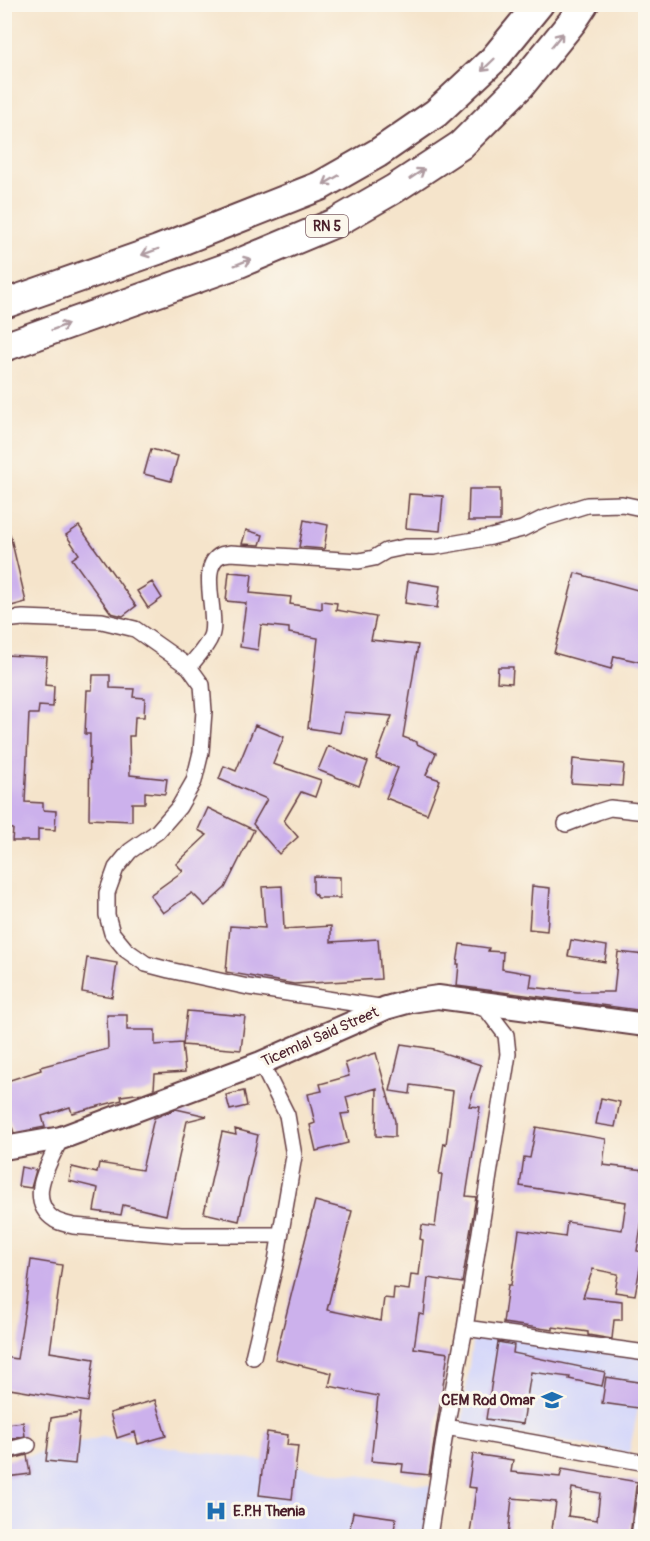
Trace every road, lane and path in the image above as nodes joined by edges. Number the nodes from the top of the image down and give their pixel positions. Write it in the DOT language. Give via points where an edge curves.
graph roads {
  1 [pos="539,4"];
  2 [pos="584,4"];
  3 [pos="4,304"];
  4 [pos="4,347"];
  5 [pos="645,509"];
  6 [pos="4,620"];
  7 [pos="189,667"];
  8 [pos="645,812"];
  9 [pos="566,824"];
  10 [pos="467,1000"];
  11 [pos="386,1008"];
  12 [pos="645,1025"];
  13 [pos="261,1063"];
  14 [pos="61,1138"];
  15 [pos="4,1148"];
  16 [pos="280,1235"];
  17 [pos="465,1328"];
  18 [pos="645,1353"];
  19 [pos="253,1358"];
  20 [pos="446,1427"];
  21 [pos="28,1445"];
  22 [pos="4,1451"];
  23 [pos="645,1463"];
  24 [pos="645,1488"];
  25 [pos="429,1536"];
  26 [pos="639,1536"];
  1 -- 3 [label="highway, RN 5, one-way" via="494,59 436,113 320,186 158,250"];
  4 -- 2 [label="highway, RN 5, one-way" via="237,264 335,223 394,189 460,145 521,86"];
  5 -- 7 [label="street" via="622,504 587,505 491,537 434,547 405,547 359,561 220,555 210,569 211,636"];
  6 -- 7 [label="street" via="102,621 135,629"];
  7 -- 11 [label="street" via="202,685 204,711 194,782 157,832 130,851 116,868 107,893 112,933 126,950 146,964 248,987"];
  8 -- 9 [label="street" via="610,808"];
  10 -- 11 [label="main road, Ticemlal Said Street" via="438,997"];
  10 -- 12 [label="main road, Ticemlal Said Street"];
  10 -- 17 [label="street" via="487,1010 506,1035 508,1054"];
  11 -- 13 [label="main road, Ticemlal Said Street"];
  13 -- 14 [label="main road, Ticemlal Said Street"];
  13 -- 16 [label="street" via="287,1115 294,1156"];
  14 -- 15 [label="main road, Ticemlal Said Street"];
  14 -- 16 [label="street" via="42,1178 40,1195 45,1211 56,1221 73,1226 181,1235"];
  16 -- 19 [label="street"];
  17 -- 18 [label="street"];
  17 -- 20 [label="street"];
  20 -- 23 [label="street"];
  20 -- 25 [label="street"];
  21 -- 22 [label="street"];
  24 -- 26 [label="street"];
}
